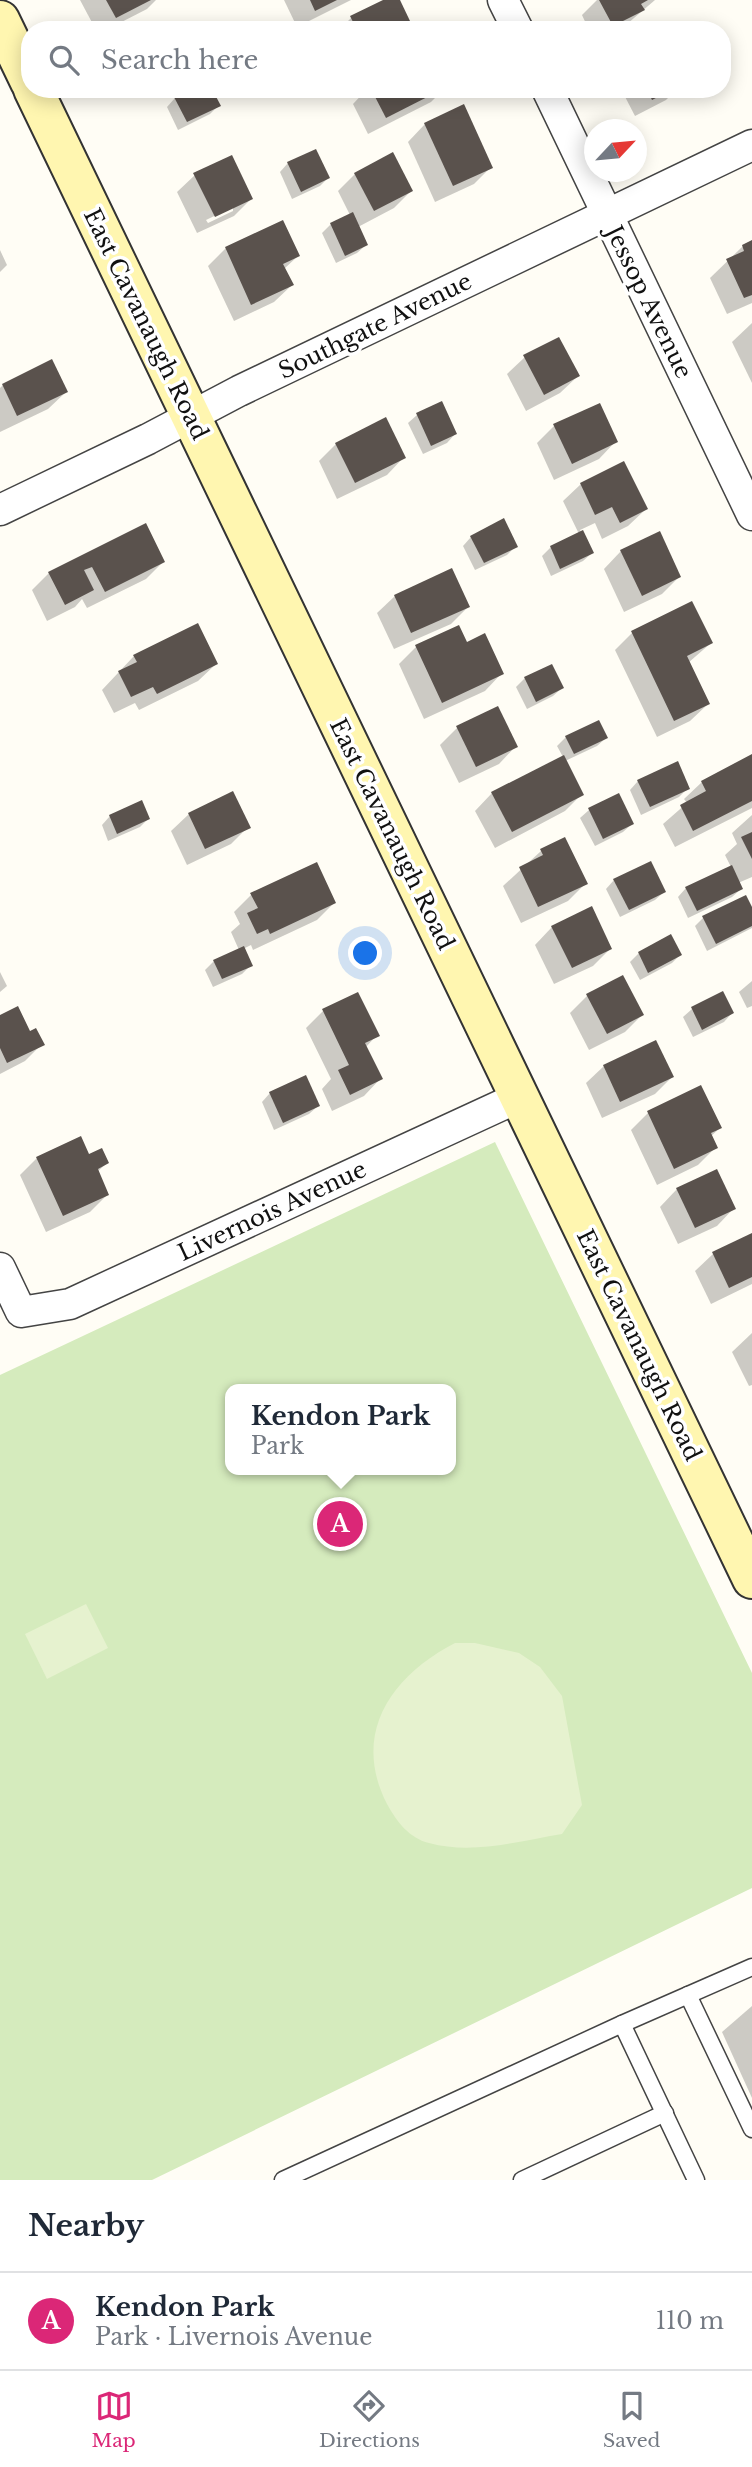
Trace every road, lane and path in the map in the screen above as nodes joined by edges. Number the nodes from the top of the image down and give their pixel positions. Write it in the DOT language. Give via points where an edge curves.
graph roads {
  1 [pos="503,0"];
  2 [pos="0,20"];
  3 [pos="514,21"];
  4 [pos="21,63"];
  5 [pos="37,98"];
  6 [pos="551,98"];
  7 [pos="752,145"];
  8 [pos="607,215"];
  9 [pos="190,416"];
  10 [pos="0,510"];
  11 [pos="752,515"];
  12 [pos="519,1097"];
  13 [pos="0,1268"];
  14 [pos="752,1579"];
  15 [pos="752,1967"];
  16 [pos="688,1994"];
  17 [pos="622,2024"];
  18 [pos="664,2113"];
  19 [pos="752,2129"];
  20 [pos="293,2178"];
  21 [pos="522,2180"];
  22 [pos="696,2180"];
  1 -- 3 [label="street"];
  2 -- 4 [label="street"];
  5 -- 9 [label="street, East Cavanaugh Road"];
  6 -- 8 [label="street, Jessop Avenue"];
  7 -- 8 [label="street, Southgate Avenue"];
  8 -- 9 [label="street, Southgate Avenue"];
  8 -- 11 [label="street, Jessop Avenue"];
  9 -- 10 [label="street, Southgate Avenue"];
  9 -- 12 [label="street, East Cavanaugh Road"];
  12 -- 13 [label="street, Livernois Avenue" via="70,1304 21,1312"];
  12 -- 14 [label="street, East Cavanaugh Road"];
  15 -- 16 [label="lane"];
  16 -- 17 [label="lane"];
  16 -- 19 [label="lane"];
  17 -- 18 [label="lane"];
  17 -- 20 [label="lane"];
  18 -- 21 [label="lane"];
  18 -- 22 [label="lane"];
}
